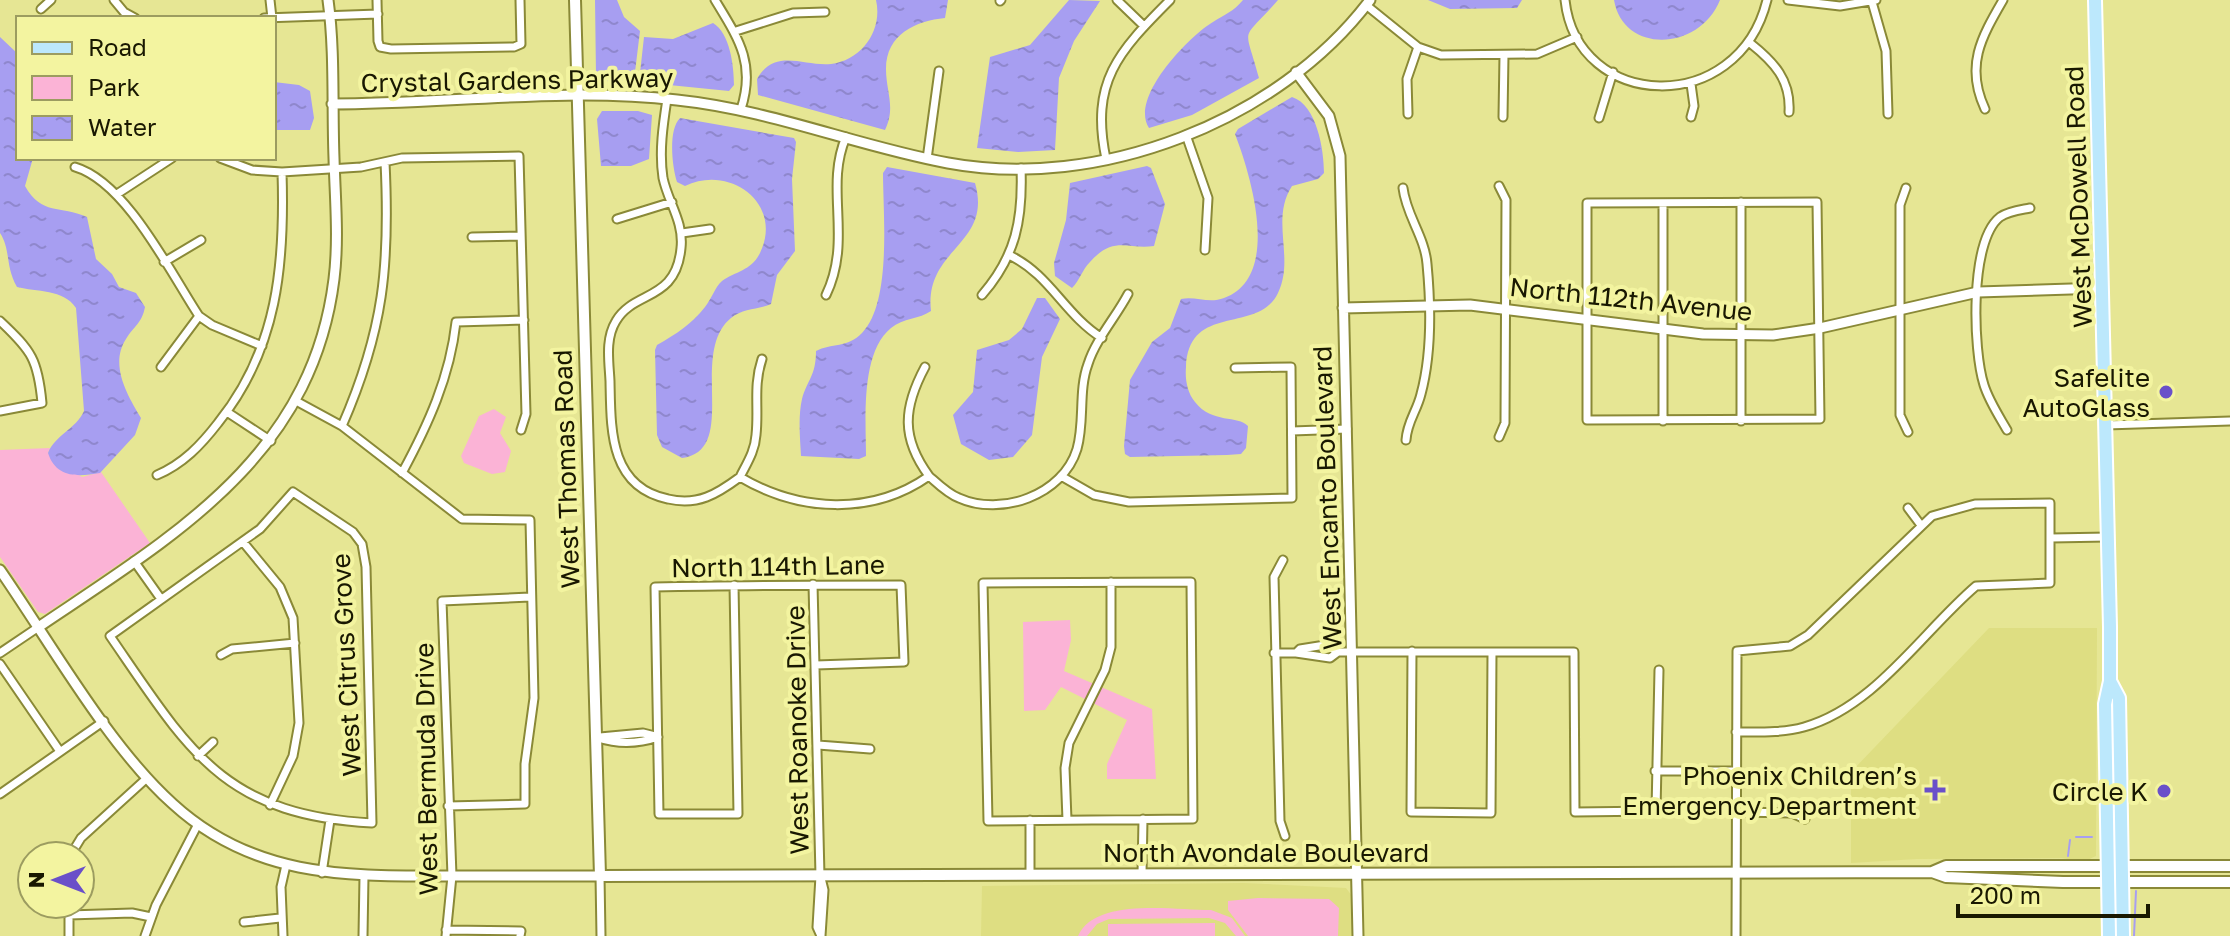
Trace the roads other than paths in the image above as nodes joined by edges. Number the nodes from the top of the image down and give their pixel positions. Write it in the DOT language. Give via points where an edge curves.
graph roads {
  1 [pos="51,0"];
  2 [pos="114,0"];
  3 [pos="328,0"];
  4 [pos="377,0"];
  5 [pos="520,0"];
  6 [pos="575,0"];
  7 [pos="715,0"];
  8 [pos="1117,0"];
  9 [pos="1170,0"];
  10 [pos="1565,0"];
  11 [pos="1767,0"];
  12 [pos="1788,0"];
  13 [pos="2003,0"];
  14 [pos="2095,0"];
  15 [pos="1874,1"];
  16 [pos="1368,3"];
  17 [pos="41,9"];
  18 [pos="825,12"];
  19 [pos="378,14"];
  20 [pos="131,16"];
  21 [pos="276,18"];
  22 [pos="330,18"];
  23 [pos="1144,26"];
  24 [pos="736,31"];
  25 [pos="1577,37"];
  26 [pos="1750,43"];
  27 [pos="1418,47"];
  28 [pos="1504,55"];
  29 [pos="939,71"];
  30 [pos="1296,72"];
  31 [pos="1613,72"];
  32 [pos="1691,84"];
  33 [pos="578,98"];
  34 [pos="667,99"];
  35 [pos="332,104"];
  36 [pos="741,109"];
  37 [pos="1985,109"];
  38 [pos="1789,112"];
  39 [pos="1408,114"];
  40 [pos="1888,114"];
  41 [pos="1503,117"];
  42 [pos="1691,117"];
  43 [pos="1599,118"];
  44 [pos="1186,135"];
  45 [pos="846,137"];
  46 [pos="927,159"];
  47 [pos="1106,159"];
  48 [pos="169,160"];
  49 [pos="225,160"];
  50 [pos="385,162"];
  51 [pos="75,167"];
  52 [pos="1021,168"];
  53 [pos="334,170"];
  54 [pos="282,172"];
  55 [pos="1499,186"];
  56 [pos="1403,188"];
  57 [pos="1906,188"];
  58 [pos="117,194"];
  59 [pos="672,202"];
  60 [pos="1741,202"];
  61 [pos="1663,203"];
  62 [pos="2030,208"];
  63 [pos="617,219"];
  64 [pos="710,229"];
  65 [pos="682,233"];
  66 [pos="521,236"];
  67 [pos="472,237"];
  68 [pos="201,240"];
  69 [pos="1205,250"];
  70 [pos="1011,256"];
  71 [pos="164,262"];
  72 [pos="2102,288"];
  73 [pos="1978,292"];
  74 [pos="1128,294"];
  75 [pos="826,295"];
  76 [pos="982,295"];
  77 [pos="1428,305"];
  78 [pos="1343,308"];
  79 [pos="1506,308"];
  80 [pos="1901,309"];
  81 [pos="199,316"];
  82 [pos="1587,318"];
  83 [pos="524,320"];
  84 [pos="0,321"];
  85 [pos="1820,328"];
  86 [pos="1663,329"];
  87 [pos="1741,335"];
  88 [pos="1102,338"];
  89 [pos="262,346"];
  90 [pos="762,359"];
  91 [pos="161,367"];
  92 [pos="925,367"];
  93 [pos="1235,368"];
  94 [pos="296,401"];
  95 [pos="0,411"];
  96 [pos="227,412"];
  97 [pos="1663,421"];
  98 [pos="1741,421"];
  99 [pos="2230,421"];
  100 [pos="2106,425"];
  101 [pos="342,426"];
  102 [pos="1347,429"];
  103 [pos="521,430"];
  104 [pos="2007,430"];
  105 [pos="1292,431"];
  106 [pos="1908,432"];
  107 [pos="1499,437"];
  108 [pos="1406,440"];
  109 [pos="271,441"];
  110 [pos="402,473"];
  111 [pos="157,475"];
  112 [pos="929,476"];
  113 [pos="1061,476"];
  114 [pos="740,477"];
  115 [pos="1908,508"];
  116 [pos="1920,524"];
  117 [pos="2108,537"];
  118 [pos="2051,538"];
  119 [pos="243,542"];
  120 [pos="1283,560"];
  121 [pos="134,561"];
  122 [pos="0,570"];
  123 [pos="290,582"];
  124 [pos="1111,582"];
  125 [pos="813,584"];
  126 [pos="734,585"];
  127 [pos="280,587"];
  128 [pos="530,597"];
  129 [pos="161,599"];
  130 [pos="40,626"];
  131 [pos="295,643"];
  132 [pos="1412,651"];
  133 [pos="1338,652"];
  134 [pos="1353,652"];
  135 [pos="1492,652"];
  136 [pos="0,653"];
  137 [pos="1274,653"];
  138 [pos="1316,653"];
  139 [pos="221,655"];
  140 [pos="0,664"];
  141 [pos="816,665"];
  142 [pos="1659,670"];
  143 [pos="2110,681"];
  144 [pos="104,721"];
  145 [pos="1736,732"];
  146 [pos="658,737"];
  147 [pos="598,738"];
  148 [pos="213,742"];
  149 [pos="818,745"];
  150 [pos="870,749"];
  151 [pos="59,750"];
  152 [pos="198,756"];
  153 [pos="1655,771"];
  154 [pos="1736,771"];
  155 [pos="147,778"];
  156 [pos="0,794"];
  157 [pos="270,805"];
  158 [pos="448,806"];
  159 [pos="1736,812"];
  160 [pos="1143,819"];
  161 [pos="1805,819"];
  162 [pos="330,820"];
  163 [pos="1030,820"];
  164 [pos="1067,820"];
  165 [pos="198,824"];
  166 [pos="1285,836"];
  167 [pos="80,840"];
  168 [pos="286,865"];
  169 [pos="2108,866"];
  170 [pos="2230,866"];
  171 [pos="2123,867"];
  172 [pos="1736,870"];
  173 [pos="1932,872"];
  174 [pos="322,873"];
  175 [pos="1142,874"];
  176 [pos="1357,874"];
  177 [pos="1030,875"];
  178 [pos="364,876"];
  179 [pos="452,876"];
  180 [pos="600,876"];
  181 [pos="820,876"];
  182 [pos="2108,882"];
  183 [pos="2123,882"];
  184 [pos="2230,882"];
  185 [pos="96,914"];
  186 [pos="151,917"];
  187 [pos="280,918"];
  188 [pos="244,922"];
  189 [pos="446,933"];
  190 [pos="520,934"];
  191 [pos="145,936"];
  192 [pos="283,936"];
  193 [pos="363,936"];
  194 [pos="601,936"];
  195 [pos="821,936"];
  196 [pos="1358,936"];
  197 [pos="1736,936"];
  198 [pos="2109,936"];
  199 [pos="2123,936"];
  1 -- 17 [label="street"];
  2 -- 20 [label="street"];
  3 -- 22 [label="street"];
  4 -- 19 [label="street"];
  5 -- 19 [label="street" via="521,44 514,47 380,47"];
  6 -- 33 [label="main road, West Thomas Road"];
  7 -- 24 [label="street"];
  8 -- 23 [label="street"];
  9 -- 23 [label="street"];
  10 -- 25 [label="street"];
  11 -- 26 [label="street"];
  12 -- 15 [label="street" via="1840,6"];
  13 -- 37 [label="street" via="1981,36 1975,60 1977,92"];
  14 -- 72 [label="main road, West McDowell Road"];
  15 -- 40 [label="street" via="1886,51"];
  16 -- 27 [label="street"];
  16 -- 30 [label="street, Crystal Gardens Parkway"];
  18 -- 24 [label="street" via="793,13"];
  19 -- 22 [label="street"];
  21 -- 22 [label="street"];
  22 -- 35 [label="street"];
  23 -- 47 [label="street" via="1117,56 1102,94 1099,114"];
  24 -- 36 [label="street" via="747,76"];
  25 -- 28 [label="street" via="1546,52"];
  25 -- 31 [label="street"];
  26 -- 32 [label="street" via="1717,73"];
  26 -- 38 [label="street" via="1780,70 1790,96"];
  27 -- 28 [label="street" via="1441,55"];
  27 -- 39 [label="street" via="1407,79"];
  28 -- 41 [label="street"];
  29 -- 46 [label="street"];
  30 -- 44 [label="street, Crystal Gardens Parkway" via="1235,112"];
  30 -- 78 [label="street, West Encanto Boulevard" via="1329,116 1339,144"];
  31 -- 32 [label="street" via="1646,85"];
  31 -- 43 [label="street"];
  32 -- 42 [label="street"];
  33 -- 34 [label="street, Crystal Gardens Parkway"];
  33 -- 35 [label="street, Crystal Gardens Parkway"];
  33 -- 147 [label="main road, West Thomas Road"];
  34 -- 36 [label="street, Crystal Gardens Parkway"];
  34 -- 59 [label="street" via="662,151"];
  35 -- 53 [label="street"];
  36 -- 45 [label="street, Crystal Gardens Parkway"];
  44 -- 47 [label="street, Crystal Gardens Parkway"];
  44 -- 69 [label="street" via="1208,198"];
  45 -- 46 [label="street, Crystal Gardens Parkway"];
  45 -- 75 [label="street" via="837,177 840,256"];
  46 -- 52 [label="street, Crystal Gardens Parkway"];
  47 -- 52 [label="street, Crystal Gardens Parkway"];
  48 -- 58 [label="street"];
  49 -- 54 [label="street" via="252,170"];
  50 -- 53 [label="street"];
  50 -- 66 [label="street" via="519,156"];
  50 -- 101 [label="street" via="388,257 381,311"];
  51 -- 58 [label="street"];
  52 -- 70 [label="street" via="1020,222"];
  53 -- 54 [label="street"];
  53 -- 94 [label="street" via="333,286 318,347"];
  54 -- 89 [label="street" via="282,260 273,317"];
  55 -- 79 [label="street" via="1506,200"];
  56 -- 77 [label="street" via="1427,259"];
  57 -- 80 [label="street" via="1900,205"];
  58 -- 71 [label="street"];
  59 -- 63 [label="street"];
  59 -- 65 [label="street"];
  60 -- 61 [label="street"];
  60 -- 85 [label="street" via="1817,202"];
  60 -- 87 [label="street"];
  61 -- 82 [label="street" via="1587,203"];
  61 -- 86 [label="street"];
  62 -- 73 [label="street" via="2000,217 1987,233 1980,252"];
  64 -- 65 [label="street"];
  65 -- 114 [label="street" via="676,268 666,286 622,314 609,342 612,440 626,474 657,497 695,501 717,495"];
  66 -- 67 [label="street"];
  66 -- 83 [label="street"];
  68 -- 71 [label="street"];
  70 -- 76 [label="street"];
  70 -- 88 [label="street" via="1030,265 1068,310"];
  71 -- 81 [label="street"];
  72 -- 73 [label="street, North 112th Avenue"];
  72 -- 100 [label="main road, West McDowell Road"];
  73 -- 80 [label="street, North 112th Avenue"];
  73 -- 104 [label="street" via="1984,387"];
  74 -- 88 [label="street"];
  77 -- 78 [label="street, North 112th Avenue"];
  77 -- 79 [label="street, North 112th Avenue"];
  77 -- 108 [label="street" via="1428,359"];
  78 -- 102 [label="street, West Encanto Boulevard"];
  79 -- 82 [label="street, North 112th Avenue"];
  79 -- 107 [label="street" via="1505,423"];
  80 -- 85 [label="street, North 112th Avenue"];
  80 -- 106 [label="street" via="1900,415"];
  81 -- 89 [label="street"];
  81 -- 91 [label="street"];
  82 -- 86 [label="street, North 112th Avenue"];
  82 -- 97 [label="street" via="1587,420"];
  83 -- 103 [label="street" via="526,414"];
  83 -- 110 [label="street" via="456,322 437,399"];
  84 -- 95 [label="street" via="32,353 42,403"];
  85 -- 87 [label="street, North 112th Avenue"];
  85 -- 98 [label="street" via="1820,419"];
  86 -- 87 [label="street, North 112th Avenue"];
  86 -- 97 [label="street"];
  87 -- 98 [label="street"];
  88 -- 113 [label="street" via="1083,378 1076,452"];
  89 -- 96 [label="street"];
  90 -- 114 [label="street" via="755,381 753,451"];
  92 -- 112 [label="street" via="908,405 911,445"];
  93 -- 105 [label="street" via="1291,367"];
  94 -- 101 [label="street"];
  94 -- 109 [label="street"];
  96 -- 109 [label="street"];
  96 -- 111 [label="street" via="201,444"];
  97 -- 98 [label="street"];
  99 -- 100 [label="street"];
  100 -- 117 [label="main road, West McDowell Road"];
  101 -- 110 [label="street"];
  102 -- 105 [label="street"];
  102 -- 134 [label="street, West Encanto Boulevard"];
  105 -- 113 [label="street" via="1292,498 1129,502 1094,495"];
  109 -- 121 [label="street" via="216,502"];
  110 -- 128 [label="street" via="462,519 530,520"];
  112 -- 113 [label="street" via="960,499 995,504 1038,495"];
  112 -- 114 [label="street" via="887,500 849,504 795,502"];
  115 -- 116 [label="street"];
  116 -- 118 [label="street" via="1975,504 2050,503"];
  116 -- 145 [label="street" via="1808,635 1790,646 1737,651"];
  117 -- 118 [label="street"];
  117 -- 143 [label="main road, West McDowell Road"];
  118 -- 145 [label="street" via="2050,583 1976,586 1867,693 1828,717 1804,727"];
  119 -- 127 [label="street"];
  119 -- 129 [label="street"];
  119 -- 162 [label="street, West Citrus Grove" via="293,492 353,532 362,544 372,823"];
  120 -- 137 [label="street" via="1274,577"];
  121 -- 129 [label="street"];
  121 -- 130 [label="street"];
  122 -- 130 [label="street"];
  123 -- 127 [label="street"];
  124 -- 160 [label="street" via="1191,582 1193,819"];
  124 -- 163 [label="street" via="983,583 988,821"];
  124 -- 164 [label="street" via="1111,647 1105,670 1069,743"];
  125 -- 126 [label="street, North 114th Lane"];
  125 -- 141 [label="street, West Roanoke Drive"];
  125 -- 141 [label="street, North 114th Lane" via="901,585 904,662"];
  126 -- 146 [label="street, North 114th Lane" via="655,587"];
  126 -- 146 [label="street" via="738,814 659,814"];
  127 -- 131 [label="street" via="293,618"];
  128 -- 158 [label="street" via="534,698 525,804"];
  128 -- 158 [label="street, West Bermuda Drive" via="442,601"];
  129 -- 152 [label="street" via="110,636"];
  130 -- 136 [label="street"];
  130 -- 144 [label="street"];
  131 -- 139 [label="street" via="232,649"];
  131 -- 157 [label="street" via="296,743"];
  132 -- 134 [label="street"];
  132 -- 135 [label="street"];
  132 -- 135 [label="street" via="1411,812 1491,813"];
  133 -- 134 [label="street"];
  133 -- 138 [label="street" via="1330,658"];
  133 -- 138 [label="street" via="1325,645"];
  134 -- 176 [label="street, West Encanto Boulevard"];
  135 -- 153 [label="street" via="1574,652 1575,812 1656,811"];
  137 -- 138 [label="street"];
  137 -- 166 [label="street" via="1280,821"];
  140 -- 151 [label="street"];
  141 -- 149 [label="street, West Roanoke Drive"];
  142 -- 153 [label="street"];
  143 -- 169 [label="main road, West McDowell Road" via="2105,704"];
  143 -- 171 [label="main road, West McDowell Road" via="2119,698"];
  144 -- 151 [label="street"];
  144 -- 155 [label="street"];
  145 -- 154 [label="street"];
  146 -- 147 [label="street" via="632,742"];
  147 -- 180 [label="main road, West Thomas Road"];
  148 -- 152 [label="street"];
  149 -- 150 [label="street"];
  149 -- 181 [label="street, West Roanoke Drive"];
  151 -- 156 [label="street"];
  152 -- 157 [label="street"];
  153 -- 154 [label="street"];
  154 -- 159 [label="street"];
  155 -- 165 [label="street"];
  155 -- 167 [label="street"];
  157 -- 162 [label="street"];
  158 -- 179 [label="street, West Bermuda Drive"];
  159 -- 161 [label="street" via="1792,813"];
  159 -- 172 [label="street"];
  160 -- 164 [label="street"];
  160 -- 175 [label="street"];
  162 -- 174 [label="street"];
  163 -- 164 [label="street"];
  163 -- 177 [label="street"];
  165 -- 168 [label="street"];
  165 -- 186 [label="street"];
  168 -- 174 [label="street"];
  168 -- 187 [label="street"];
  169 -- 171 [label="main road, North Avondale Boulevard"];
  169 -- 173 [label="main road, North Avondale Boulevard" via="1946,866"];
  169 -- 182 [label="main road, West McDowell Road"];
  170 -- 171 [label="main road, North Avondale Boulevard"];
  171 -- 183 [label="main road, West McDowell Road"];
  172 -- 173 [label="main road, North Avondale Boulevard"];
  172 -- 176 [label="main road, North Avondale Boulevard"];
  172 -- 197 [label="street"];
  173 -- 182 [label="main road, North Avondale Boulevard" via="1946,877"];
  174 -- 178 [label="street"];
  175 -- 176 [label="main road, North Avondale Boulevard"];
  175 -- 177 [label="main road, North Avondale Boulevard"];
  176 -- 196 [label="street, West Encanto Boulevard"];
  177 -- 181 [label="main road, North Avondale Boulevard"];
  178 -- 179 [label="street"];
  178 -- 193 [label="street"];
  179 -- 180 [label="street"];
  179 -- 189 [label="street, West Bermuda Drive"];
  180 -- 181 [label="main road, North Avondale Boulevard"];
  180 -- 194 [label="street, West Thomas Road"];
  181 -- 195 [label="street, West Roanoke Drive"];
  182 -- 183 [label="main road, North Avondale Boulevard"];
  182 -- 198 [label="main road, West McDowell Road"];
  183 -- 184 [label="main road, North Avondale Boulevard"];
  183 -- 199 [label="main road, West McDowell Road"];
  185 -- 186 [label="street"];
  186 -- 191 [label="street"];
  187 -- 188 [label="street"];
  187 -- 192 [label="street"];
  189 -- 190 [label="street"];
}
